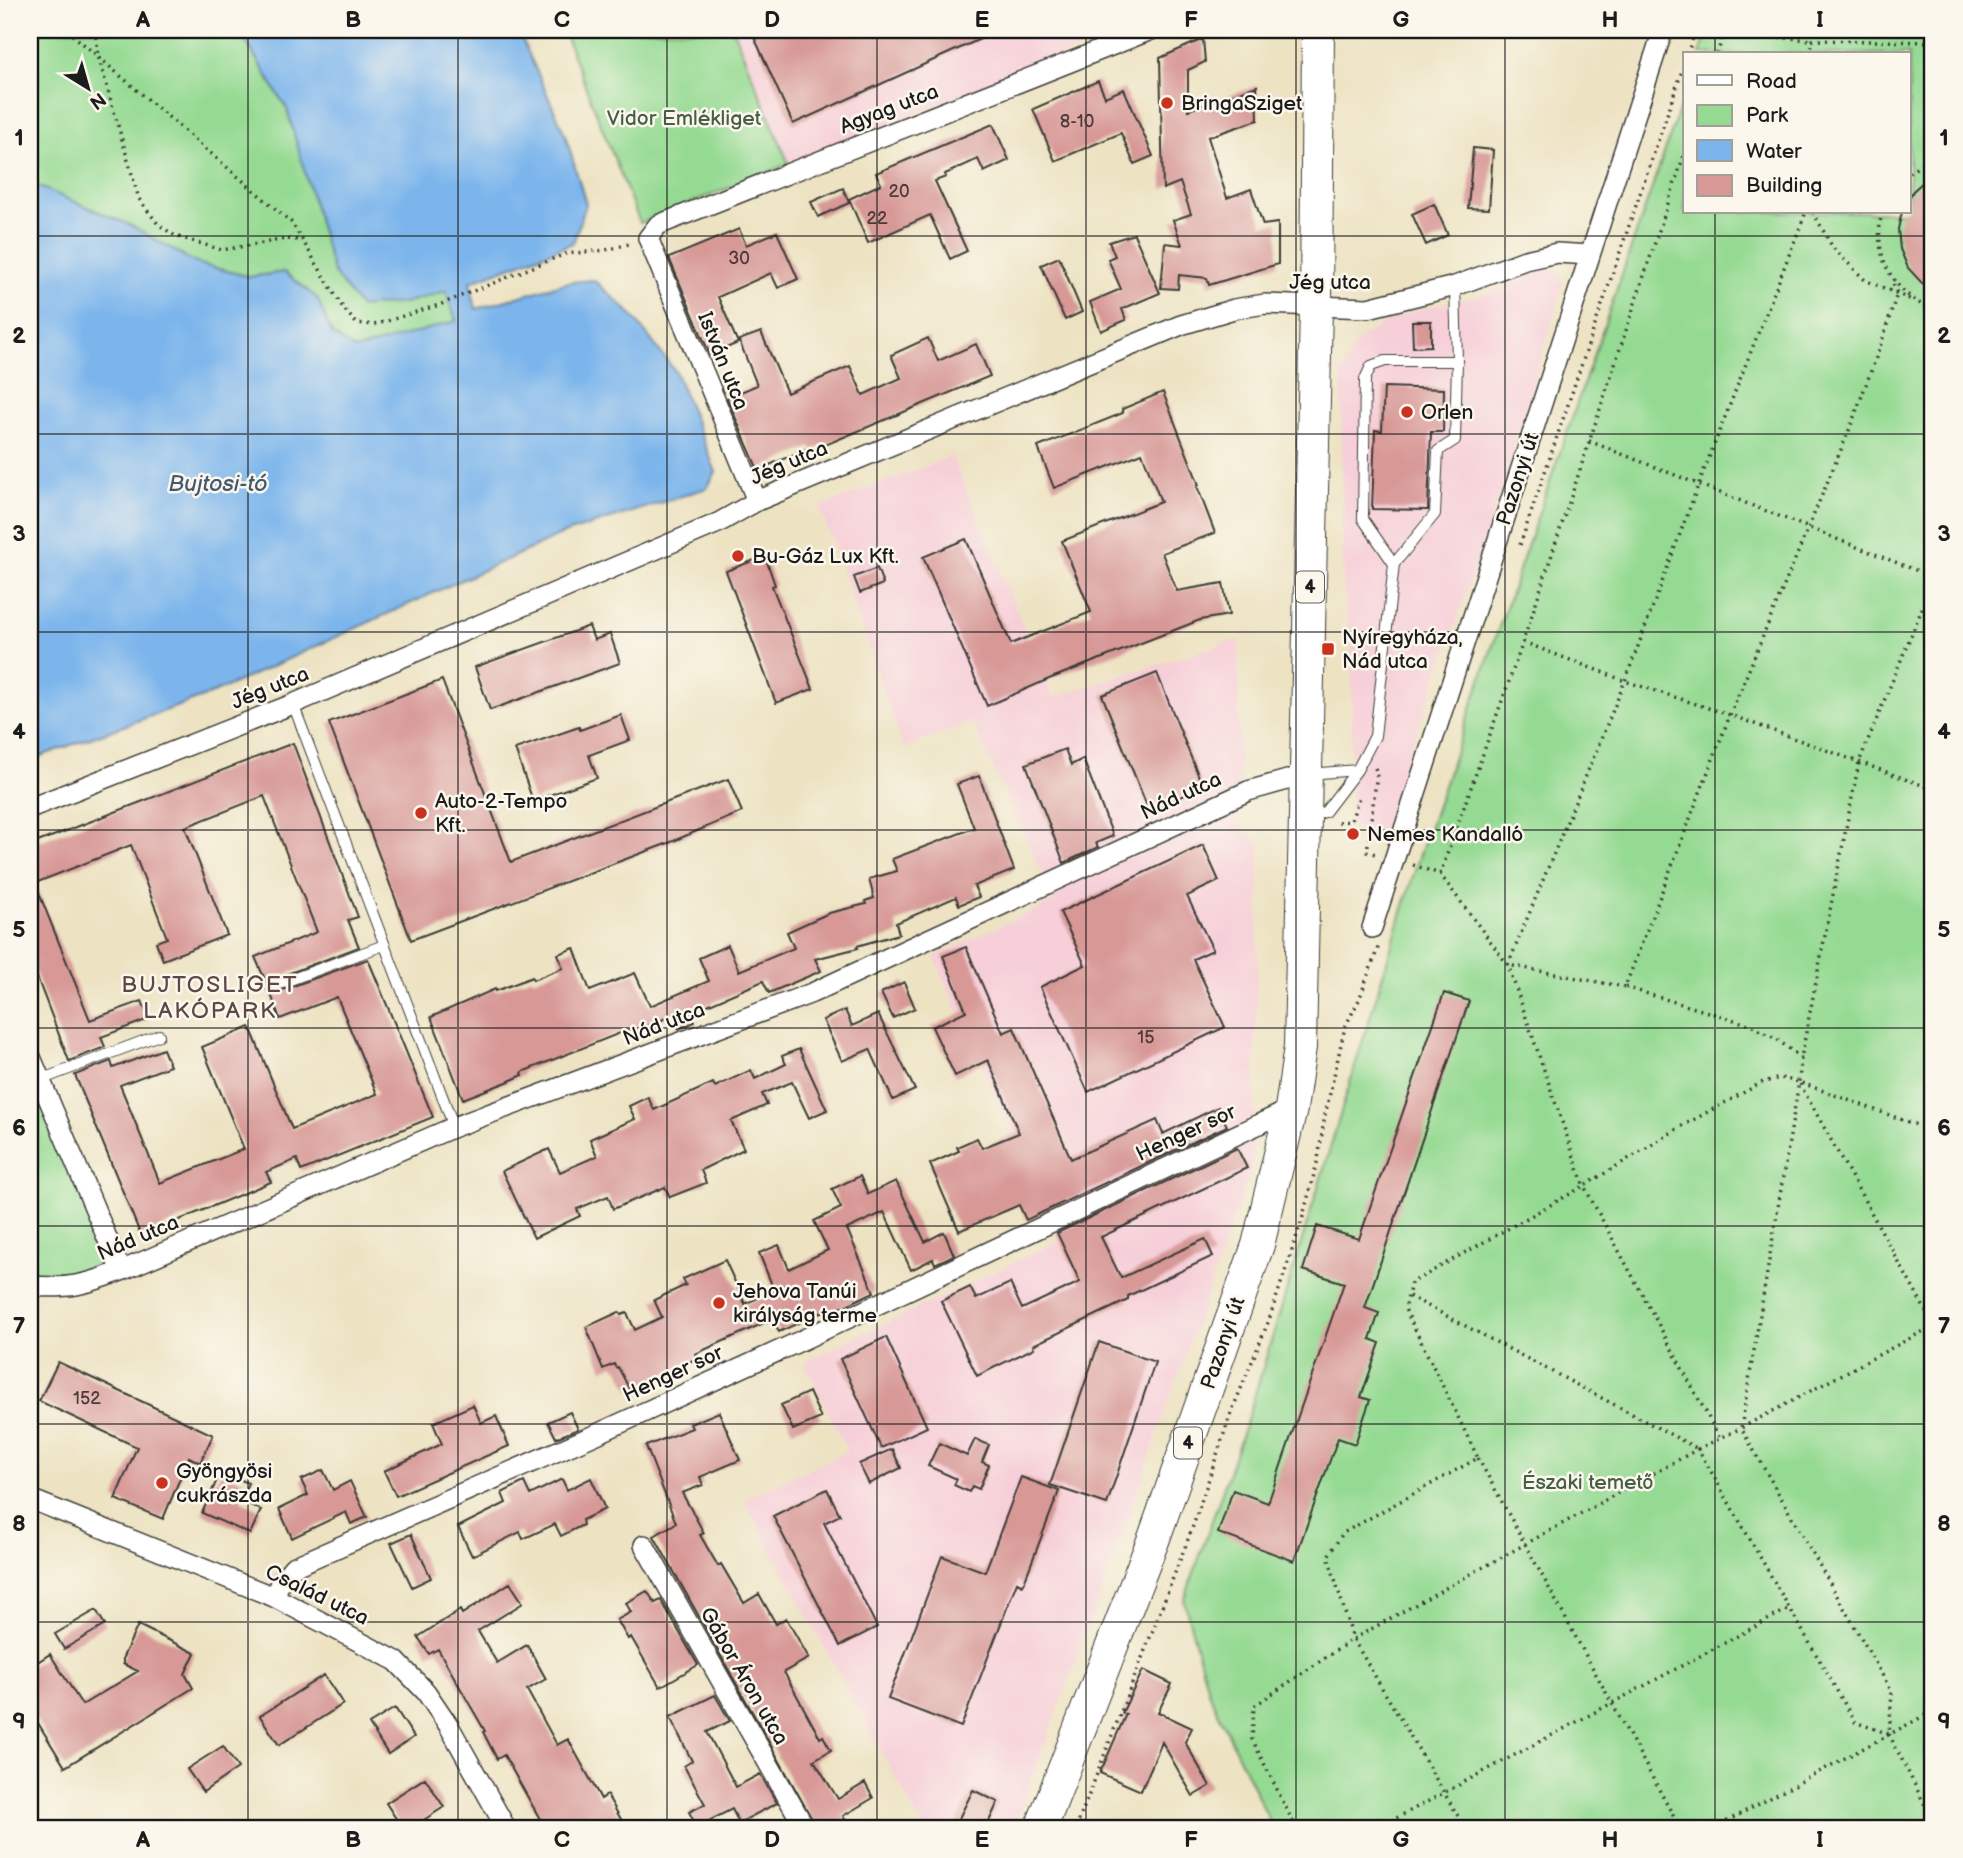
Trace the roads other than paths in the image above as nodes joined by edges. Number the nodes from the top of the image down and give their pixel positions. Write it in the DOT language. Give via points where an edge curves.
graph roads {
  1 [pos="1151,30"];
  2 [pos="1318,30"];
  3 [pos="1663,30"];
  4 [pos="648,238"];
  5 [pos="1590,256"];
  6 [pos="1455,286"];
  7 [pos="1316,306"];
  8 [pos="1457,361"];
  9 [pos="757,501"];
  10 [pos="1394,564"];
  11 [pos="293,704"];
  12 [pos="1357,770"];
  13 [pos="1305,775"];
  14 [pos="30,808"];
  15 [pos="1304,825"];
  16 [pos="1377,933"];
  17 [pos="384,945"];
  18 [pos="271,987"];
  19 [pos="159,1035"];
  20 [pos="30,1055"];
  21 [pos="40,1080"];
  22 [pos="1291,1109"];
  23 [pos="454,1127"];
  24 [pos="121,1271"];
  25 [pos="30,1286"];
  26 [pos="30,1499"];
  27 [pos="644,1545"];
  28 [pos="274,1597"];
  29 [pos="506,1828"];
  30 [pos="805,1828"];
  31 [pos="1041,1828"];
  1 -- 4 [label="street, Agyag utca" via="1112,41 658,225"];
  2 -- 7 [label="main road, 4"];
  3 -- 5 [label="street, Pazonyi út"];
  4 -- 9 [label="street, István utca"];
  5 -- 6 [label="street, Jég utca" via="1558,253 1525,260"];
  5 -- 16 [label="street, Pazonyi út"];
  6 -- 7 [label="street, Jég utca" via="1368,308"];
  6 -- 8 [label="lane"];
  7 -- 9 [label="street, Jég utca" via="1265,304 1181,325"];
  7 -- 13 [label="main road, 4"];
  8 -- 10 [label="lane" via="1455,440 1438,451 1435,514"];
  8 -- 10 [label="lane" via="1385,361 1371,366 1365,379 1363,519"];
  9 -- 11 [label="street, Jég utca" via="718,523"];
  10 -- 12 [label="lane" via="1375,736"];
  11 -- 14 [label="street, Jég utca"];
  11 -- 17 [label="lane"];
  12 -- 13 [label="lane"];
  12 -- 15 [label="lane" via="1325,812"];
  13 -- 15 [label="main road, 4"];
  13 -- 23 [label="street, Nád utca" via="1248,791 812,993"];
  15 -- 22 [label="main road, Pazonyi út / 4" via="1300,1047"];
  17 -- 18 [label="lane"];
  17 -- 23 [label="lane"];
  19 -- 21 [label="lane"];
  20 -- 21 [label="street"];
  21 -- 24 [label="street"];
  22 -- 28 [label="street, Henger sor" via="599,1433 293,1567"];
  22 -- 31 [label="main road, Pazonyi út / 4" via="1254,1255 1154,1538"];
  23 -- 24 [label="street, Nád utca"];
  24 -- 25 [label="street, Nád utca" via="83,1286"];
  26 -- 28 [label="street, Család utca"];
  27 -- 30 [label="street, Gábor Áron utca"];
  28 -- 29 [label="street, Család utca" via="396,1661 426,1692 449,1726"];
}
